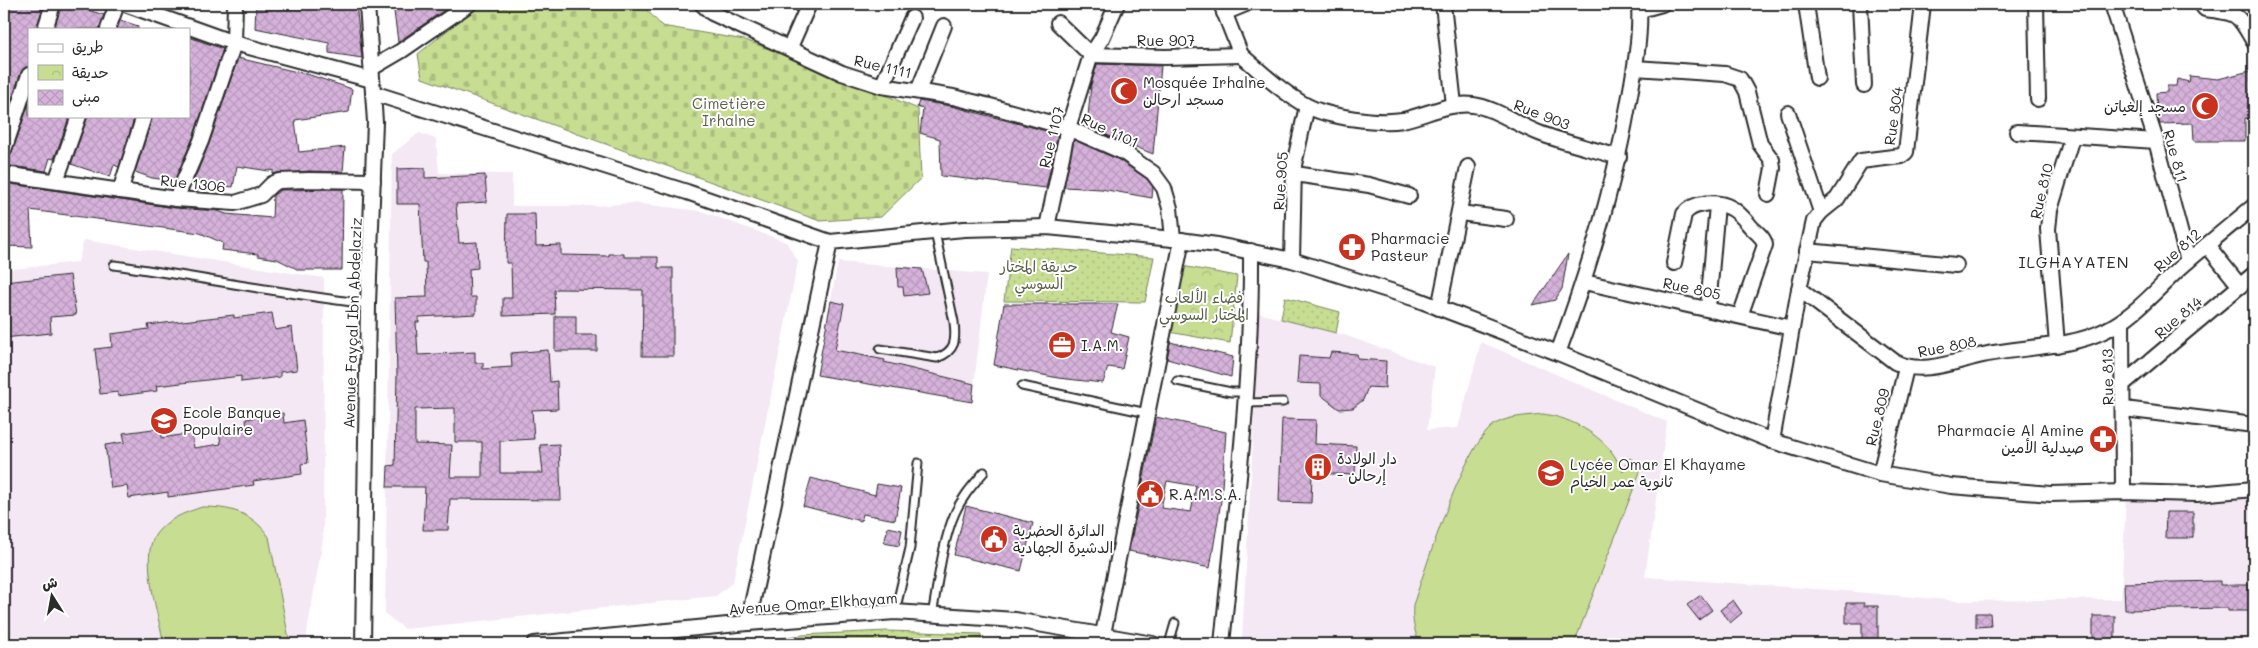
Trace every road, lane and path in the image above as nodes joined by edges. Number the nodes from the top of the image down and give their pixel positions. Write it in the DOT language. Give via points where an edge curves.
graph roads {
  1 [pos="53,4"];
  2 [pos="117,4"];
  3 [pos="124,4"];
  4 [pos="235,4"];
  5 [pos="366,4"];
  6 [pos="469,4"];
  7 [pos="702,4"];
  8 [pos="809,4"];
  9 [pos="1117,4"];
  10 [pos="1246,4"];
  11 [pos="1443,4"];
  12 [pos="1662,4"];
  13 [pos="1806,4"];
  14 [pos="1860,4"];
  15 [pos="1923,4"];
  16 [pos="2036,4"];
  17 [pos="2112,4"];
  18 [pos="2201,4"];
  19 [pos="1639,7"];
  20 [pos="1223,8"];
  21 [pos="912,18"];
  22 [pos="1058,23"];
  23 [pos="174,25"];
  24 [pos="944,26"];
  25 [pos="44,28"];
  26 [pos="108,28"];
  27 [pos="190,30"];
  28 [pos="2254,42"];
  29 [pos="234,43"];
  30 [pos="790,47"];
  31 [pos="1091,55"];
  32 [pos="1241,55"];
  33 [pos="1635,68"];
  34 [pos="1816,78"];
  35 [pos="28,79"];
  36 [pos="372,80"];
  37 [pos="1864,85"];
  38 [pos="882,86"];
  39 [pos="918,91"];
  40 [pos="2038,99"];
  41 [pos="1454,105"];
  42 [pos="1307,106"];
  43 [pos="1788,113"];
  44 [pos="77,118"];
  45 [pos="143,118"];
  46 [pos="1068,128"];
  47 [pos="2017,132"];
  48 [pos="2072,137"];
  49 [pos="2156,141"];
  50 [pos="4,150"];
  51 [pos="1619,157"];
  52 [pos="1468,167"];
  53 [pos="4,174"];
  54 [pos="1295,174"];
  55 [pos="56,181"];
  56 [pos="373,181"];
  57 [pos="120,190"];
  58 [pos="1768,194"];
  59 [pos="1409,196"];
  60 [pos="176,199"];
  61 [pos="1717,204"];
  62 [pos="2254,206"];
  63 [pos="1820,212"];
  64 [pos="1460,213"];
  65 [pos="1506,219"];
  66 [pos="1047,227"];
  67 [pos="935,232"];
  68 [pos="1177,239"];
  69 [pos="830,242"];
  70 [pos="2207,245"];
  71 [pos="1251,251"];
  72 [pos="1807,251"];
  73 [pos="1292,260"];
  74 [pos="2188,261"];
  75 [pos="1674,263"];
  76 [pos="114,265"];
  77 [pos="1956,265"];
  78 [pos="2254,274"];
  79 [pos="1584,282"];
  80 [pos="2240,286"];
  81 [pos="1799,289"];
  82 [pos="368,304"];
  83 [pos="1439,308"];
  84 [pos="1708,308"];
  85 [pos="1740,316"];
  86 [pos="2122,321"];
  87 [pos="1792,328"];
  88 [pos="2057,344"];
  89 [pos="880,349"];
  90 [pos="1558,353"];
  91 [pos="1906,368"];
  92 [pos="1177,381"];
  93 [pos="2124,384"];
  94 [pos="1022,386"];
  95 [pos="1246,398"];
  96 [pos="1283,402"];
  97 [pos="2124,409"];
  98 [pos="1147,413"];
  99 [pos="2254,425"];
  100 [pos="1772,440"];
  101 [pos="918,463"];
  102 [pos="984,472"];
  103 [pos="1880,474"];
  104 [pos="2254,489"];
  105 [pos="2123,492"];
  106 [pos="895,612"];
  107 [pos="932,615"];
  108 [pos="748,623"];
  109 [pos="1175,623"];
  110 [pos="1103,634"];
  111 [pos="363,644"];
  112 [pos="534,644"];
  113 [pos="1153,644"];
  114 [pos="1169,644"];
  115 [pos="1222,644"];
  1 -- 25 [label="street"];
  2 -- 26 [label="street"];
  3 -- 23 [label="street"];
  4 -- 29 [label="street"];
  5 -- 36 [label="street, Avenue Fayçal Ibn Abdelaziz"];
  6 -- 36 [label="street" via="401,51"];
  7 -- 30 [label="street, Rue 1111" via="712,13"];
  8 -- 30 [label="street"];
  9 -- 31 [label="street, Rue 1107"];
  10 -- 20 [label="street"];
  11 -- 41 [label="street"];
  12 -- 19 [label="street"];
  13 -- 34 [label="street"];
  14 -- 37 [label="street"];
  15 -- 63 [label="street, Rue 804" via="1906,152 1901,156 1861,161 1837,199"];
  16 -- 40 [label="street"];
  17 -- 49 [label="street, Rue 811"];
  18 -- 28 [label="street" via="2205,10 2239,16"];
  19 -- 33 [label="street"];
  20 -- 32 [label="street"];
  21 -- 38 [label="street"];
  22 -- 31 [label="street"];
  24 -- 39 [label="street"];
  27 -- 29 [label="street"];
  29 -- 36 [label="street"];
  29 -- 60 [label="street" via="201,141"];
  30 -- 38 [label="street, Rue 1111" via="842,73"];
  31 -- 32 [label="street, Rue 907"];
  31 -- 46 [label="street, Rue 1107"];
  32 -- 42 [label="street"];
  33 -- 51 [label="street"];
  33 -- 58 [label="street" via="1725,74 1740,80 1748,92 1760,144 1772,160"];
  35 -- 50 [label="street"];
  36 -- 56 [label="street, Avenue Fayçal Ibn Abdelaziz" via="375,122"];
  36 -- 69 [label="street"];
  38 -- 39 [label="street, Rue 1111"];
  39 -- 46 [label="street, Rue 1111" via="953,97"];
  41 -- 42 [label="street, Rue 903" via="1402,120 1371,121"];
  41 -- 51 [label="street, Rue 903" via="1485,108 1539,133"];
  42 -- 54 [label="street, Rue 905" via="1294,165"];
  43 -- 63 [label="street"];
  44 -- 55 [label="street"];
  45 -- 57 [label="street"];
  46 -- 66 [label="street, Rue 1107"];
  46 -- 68 [label="street, Rue 1101" via="1122,152 1153,173 1164,188"];
  47 -- 48 [label="street"];
  48 -- 49 [label="street"];
  48 -- 88 [label="street, Rue 810" via="2050,210 2048,229"];
  49 -- 74 [label="street, Rue 811"];
  51 -- 79 [label="street"];
  52 -- 64 [label="street"];
  53 -- 55 [label="street, Rue 1306"];
  54 -- 59 [label="street" via="1369,185"];
  54 -- 73 [label="street, Rue 905"];
  55 -- 57 [label="street, Rue 1306"];
  56 -- 60 [label="street, Rue 1306" via="279,181 261,195 235,203"];
  56 -- 82 [label="street, Avenue Fayçal Ibn Abdelaziz"];
  57 -- 60 [label="street, Rue 1306"];
  61 -- 75 [label="street" via="1696,205 1684,214"];
  61 -- 84 [label="street"];
  61 -- 85 [label="street" via="1733,208 1764,241"];
  62 -- 70 [label="street, Rue 812"];
  63 -- 72 [label="street, Rue 804" via="1814,221"];
  64 -- 65 [label="street"];
  64 -- 83 [label="street"];
  66 -- 67 [label="street"];
  66 -- 68 [label="street"];
  67 -- 69 [label="street"];
  67 -- 89 [label="lane" via="954,322 956,336 953,349 938,358"];
  68 -- 71 [label="street"];
  68 -- 98 [label="street, Rue 1101"];
  69 -- 108 [label="street"];
  70 -- 74 [label="street, Rue 812"];
  70 -- 80 [label="street"];
  71 -- 73 [label="street"];
  71 -- 95 [label="street" via="1252,307"];
  72 -- 77 [label="street"];
  72 -- 81 [label="street, Rue 804"];
  73 -- 83 [label="street"];
  74 -- 86 [label="street, Rue 812"];
  76 -- 82 [label="lane"];
  78 -- 80 [label="street, Rue 814"];
  79 -- 84 [label="street, Rue 805"];
  79 -- 90 [label="street"];
  80 -- 93 [label="street, Rue 814"];
  81 -- 87 [label="street, Rue 804"];
  81 -- 91 [label="street, Rue 808"];
  82 -- 111 [label="street, Avenue Fayçal Ibn Abdelaziz"];
  83 -- 90 [label="street"];
  84 -- 85 [label="street, Rue 805"];
  85 -- 87 [label="street, Rue 805"];
  86 -- 88 [label="street, Rue 808" via="2096,334"];
  86 -- 93 [label="street, Rue 813"];
  87 -- 100 [label="street, Rue 804"];
  88 -- 91 [label="street, Rue 808" via="1986,354 1927,368"];
  90 -- 100 [label="street"];
  91 -- 103 [label="street, Rue 809"];
  92 -- 95 [label="lane"];
  93 -- 97 [label="street, Rue 813"];
  94 -- 98 [label="lane"];
  95 -- 96 [label="lane"];
  95 -- 115 [label="street"];
  97 -- 99 [label="street"];
  97 -- 105 [label="street, Rue 813"];
  98 -- 110 [label="street, Rue 1101"];
  100 -- 103 [label="street"];
  101 -- 106 [label="lane" via="910,548"];
  102 -- 107 [label="lane" via="954,514"];
  103 -- 105 [label="street" via="1951,486 2051,494"];
  104 -- 105 [label="street" via="2198,494"];
  106 -- 107 [label="street, Avenue Omar Elkhayam"];
  106 -- 108 [label="street, Avenue Omar Elkhayam"];
  107 -- 110 [label="street, Avenue Omar Elkhayam" via="1015,620"];
  108 -- 112 [label="street, Avenue Omar Elkhayam"];
  109 -- 114 [label="lane"];
  110 -- 113 [label="street, Avenue Omar Elkhayam"];
}
